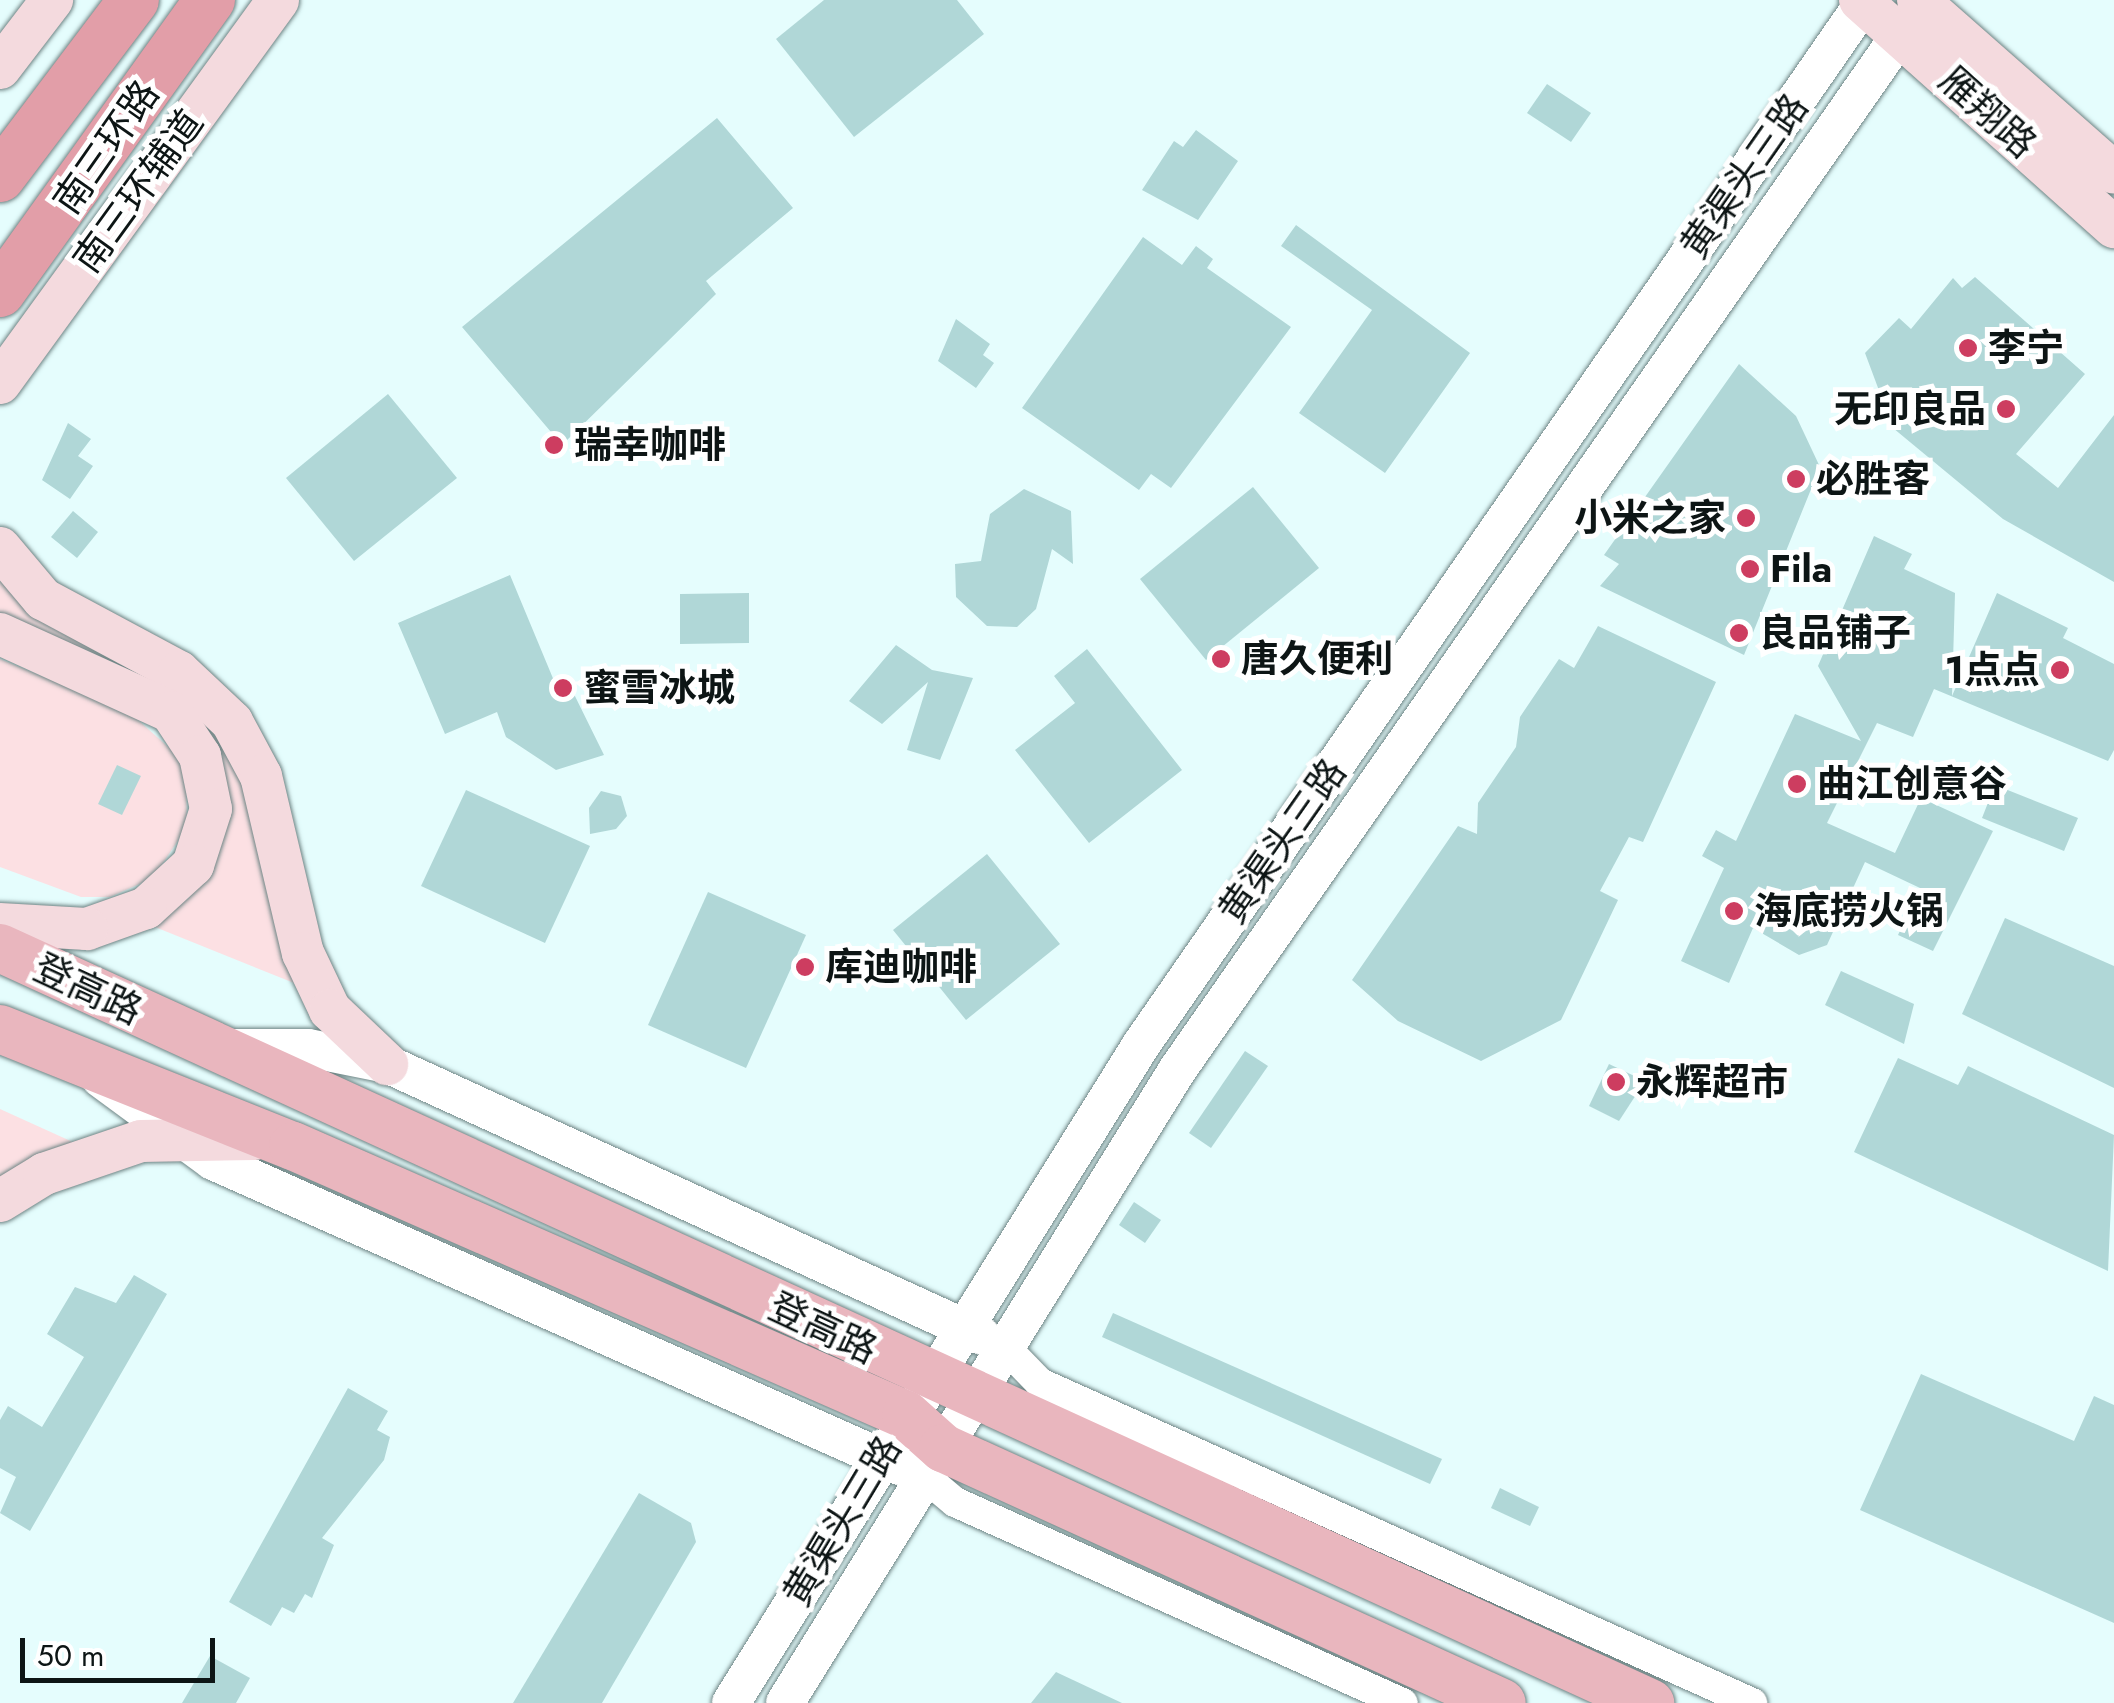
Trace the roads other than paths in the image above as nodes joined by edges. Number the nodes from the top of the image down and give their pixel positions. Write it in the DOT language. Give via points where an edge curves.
graph roads {
  1 [pos="52,0"];
  2 [pos="134,0"];
  3 [pos="210,0"];
  4 [pos="278,0"];
  5 [pos="1863,1"];
  6 [pos="1914,12"];
  7 [pos="0,68"];
  8 [pos="2114,173"];
  9 [pos="0,176"];
  10 [pos="2114,227"];
  11 [pos="0,292"];
  12 [pos="38,327"];
  13 [pos="0,383"];
  14 [pos="0,416"];
  15 [pos="0,548"];
  16 [pos="0,634"];
  17 [pos="0,924"];
  18 [pos="0,948"];
  19 [pos="0,1029"];
  20 [pos="205,1050"];
  21 [pos="74,1059"];
  22 [pos="387,1064"];
  23 [pos="174,1136"];
  24 [pos="294,1146"];
  25 [pos="0,1201"];
  26 [pos="963,1327"];
  27 [pos="1003,1345"];
  28 [pos="935,1396"];
  29 [pos="880,1457"];
  30 [pos="934,1463"];
  31 [pos="731,1703"];
  32 [pos="785,1703"];
  33 [pos="1403,1703"];
  34 [pos="1502,1703"];
  35 [pos="1650,1703"];
  36 [pos="1752,1703"];
  1 -- 7 [label="main road"];
  2 -- 9 [label="highway, 南三环路"];
  3 -- 11 [label="highway, 南三环路"];
  4 -- 12 [label="main road, 南三环辅道"];
  5 -- 6 [label="main road, 雁翔路"];
  5 -- 26 [label="street, 黄渠头三路" via="1140,1044"];
  6 -- 8 [label="main road, 雁翔路"];
  6 -- 10 [label="main road, 雁翔路"];
  6 -- 27 [label="street, 黄渠头三路" via="1178,1069"];
  12 -- 13 [label="main road, 南三环辅道"];
  12 -- 14 [label="main road"];
  15 -- 22 [label="main road" via="43,599 179,672 232,722 262,776 309,967 330,1010"];
  16 -- 17 [label="main road" via="171,712 200,756 211,810 193,865 146,908 87,929"];
  18 -- 20 [label="main road, 登高路" via="121,1000"];
  19 -- 21 [label="main road, 登高路"];
  20 -- 22 [label="street" via="271,1044"];
  20 -- 28 [label="main road, 登高路"];
  21 -- 23 [label="street"];
  21 -- 24 [label="main road, 登高路"];
  22 -- 26 [label="street"];
  23 -- 24 [label="main road"];
  23 -- 25 [label="main road" via="78,1160"];
  23 -- 29 [label="street"];
  24 -- 28 [label="main road, 登高路"];
  26 -- 27 [label="street"];
  26 -- 28 [label="street, 黄渠头三路"];
  27 -- 28 [label="street, 黄渠头三路"];
  27 -- 36 [label="street" via="1040,1383"];
  28 -- 29 [label="street, 黄渠头三路"];
  28 -- 30 [label="main road, 登高路"];
  28 -- 35 [label="main road, 登高路"];
  29 -- 30 [label="street"];
  29 -- 31 [label="street, 黄渠头三路"];
  30 -- 32 [label="street, 黄渠头三路"];
  30 -- 33 [label="street" via="955,1502"];
  30 -- 34 [label="main road, 登高路"];
}
